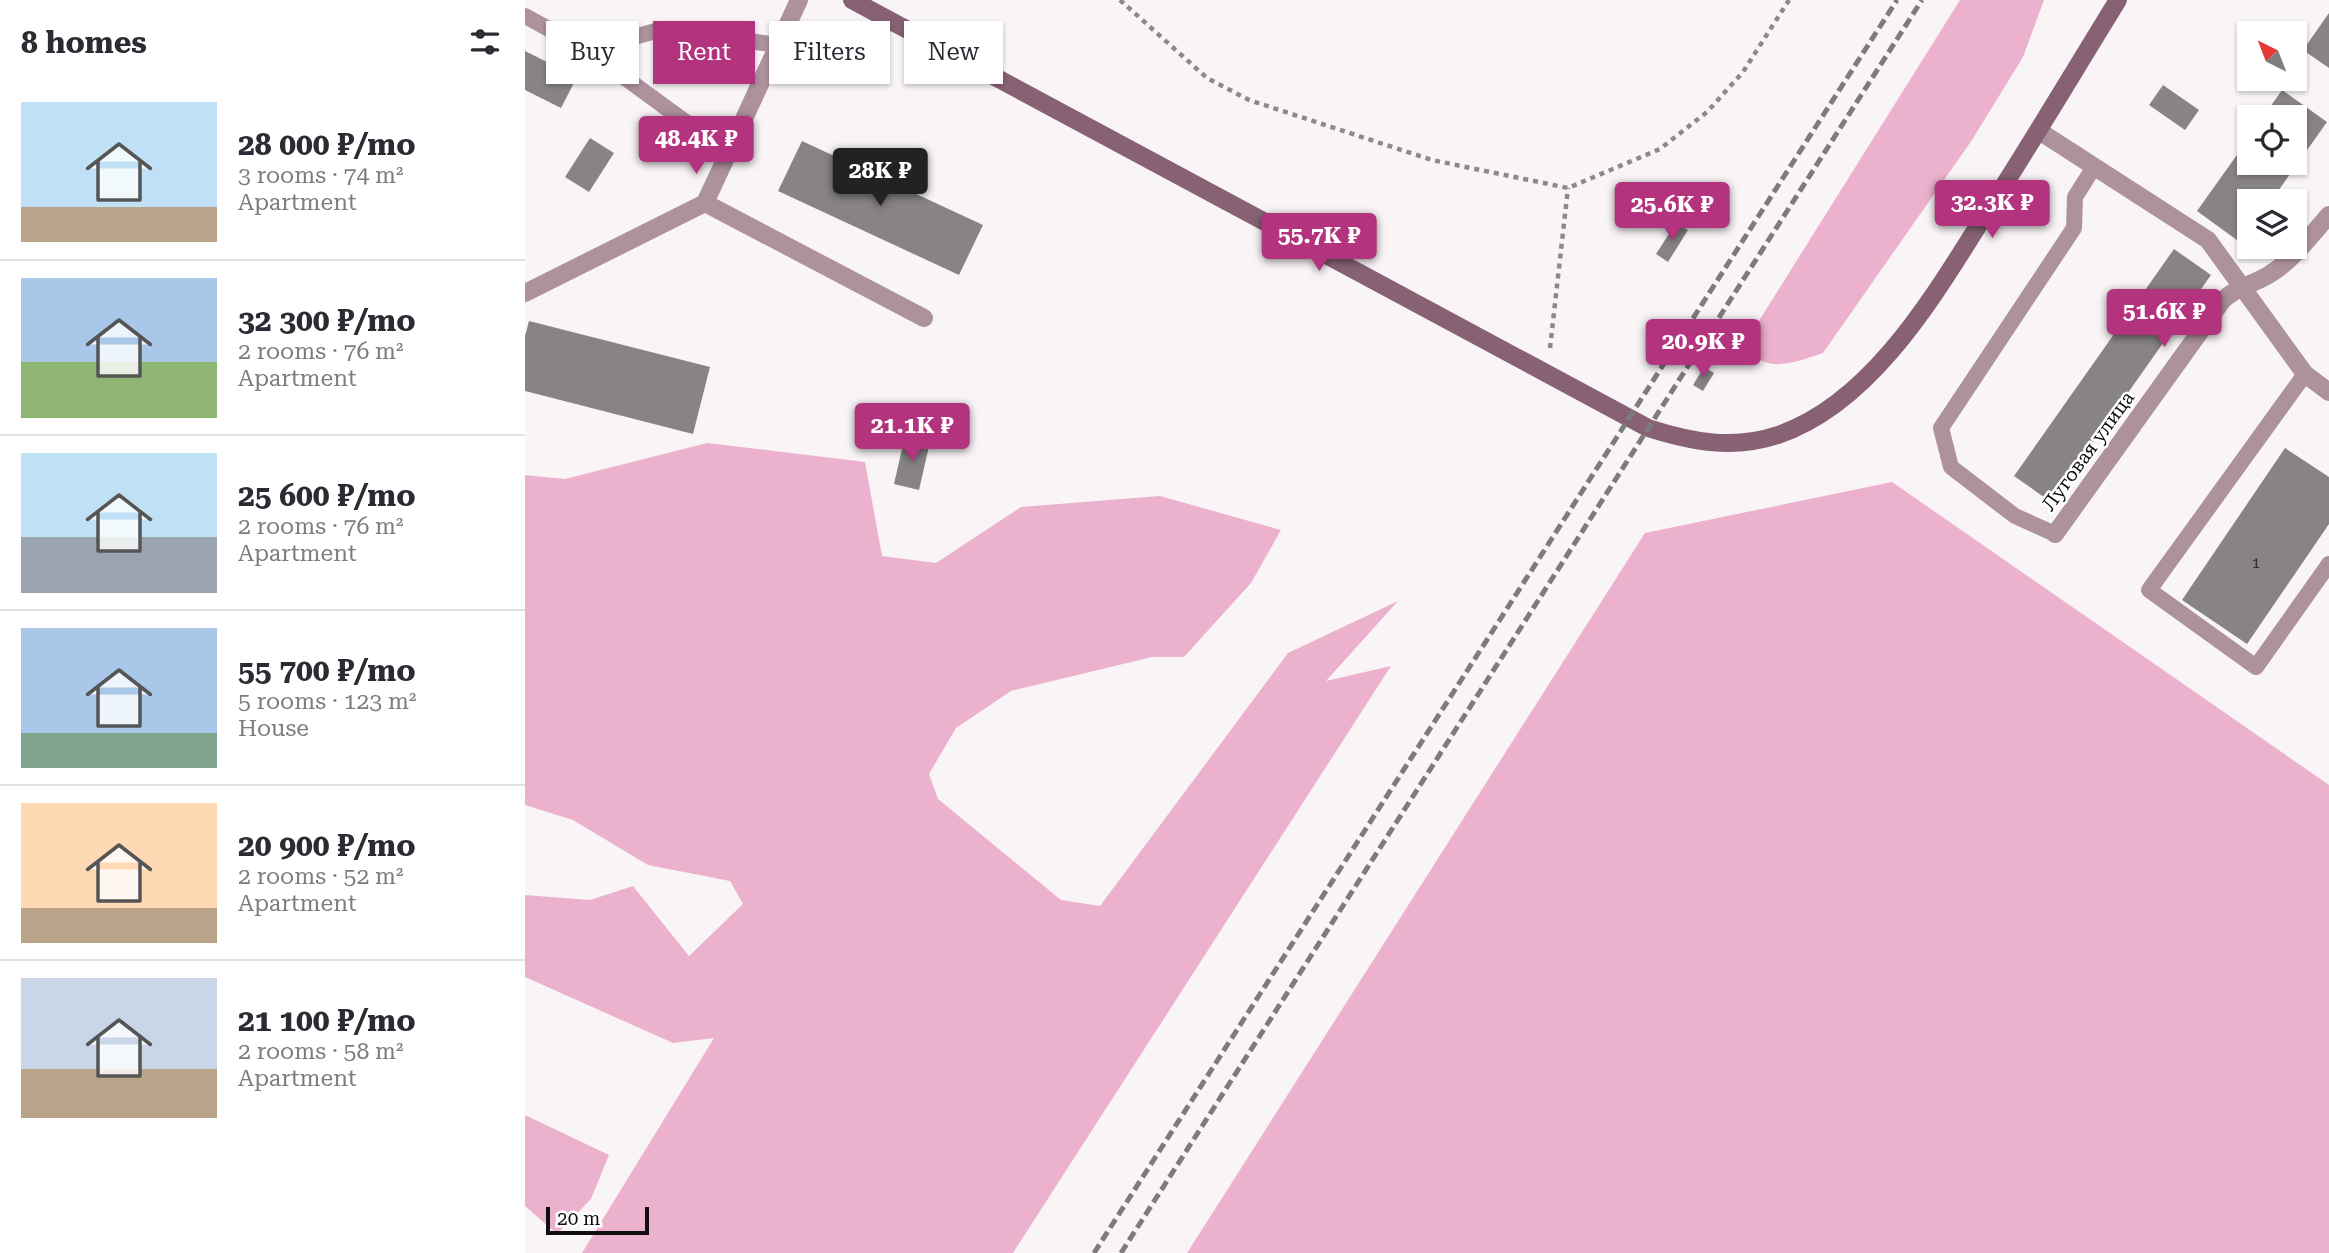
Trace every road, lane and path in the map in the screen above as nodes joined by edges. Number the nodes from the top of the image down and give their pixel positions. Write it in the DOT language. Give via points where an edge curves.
graph roads {
  1 [pos="799,0"];
  2 [pos="852,0"];
  3 [pos="1121,0"];
  4 [pos="1789,0"];
  5 [pos="2118,0"];
  6 [pos="525,16"];
  7 [pos="789,21"];
  8 [pos="546,28"];
  9 [pos="639,36"];
  10 [pos="769,44"];
  11 [pos="769,64"];
  12 [pos="634,84"];
  13 [pos="2039,131"];
  14 [pos="728,153"];
  15 [pos="2094,167"];
  16 [pos="1568,188"];
  17 [pos="705,204"];
  18 [pos="2329,215"];
  19 [pos="2242,285"];
  20 [pos="525,293"];
  21 [pos="924,318"];
  22 [pos="1547,373"];
  23 [pos="2305,374"];
  24 [pos="2329,392"];
  25 [pos="2055,534"];
  26 [pos="2329,564"];
  1 -- 7 [label="street"];
  2 -- 22 [label="street"];
  3 -- 16 [label="path" via="1207,78 1249,100 1432,160"];
  4 -- 16 [label="path" via="1743,72 1707,112 1660,149"];
  5 -- 13 [label="street"];
  6 -- 8 [label="lane"];
  9 -- 10 [label="lane" via="663,29"];
  11 -- 14 [label="street"];
  12 -- 14 [label="lane"];
  13 -- 15 [label="street"];
  13 -- 22 [label="street" via="1904,335 1871,372 1803,423 1778,435 1742,442 1686,440 1648,428"];
  14 -- 17 [label="street"];
  15 -- 19 [label="street" via="2208,240"];
  15 -- 25 [label="lane" via="2075,197 2074,228 1941,428 1951,467 2015,516"];
  16 -- 22 [label="path"];
  17 -- 20 [label="street"];
  17 -- 21 [label="street"];
  18 -- 19 [label="street, Луговая улица" via="2282,265 2268,276"];
  19 -- 23 [label="street"];
  19 -- 25 [label="street, Луговая улица" via="2222,301"];
  23 -- 24 [label="street"];
  23 -- 26 [label="lane" via="2149,590 2256,667"];
}
